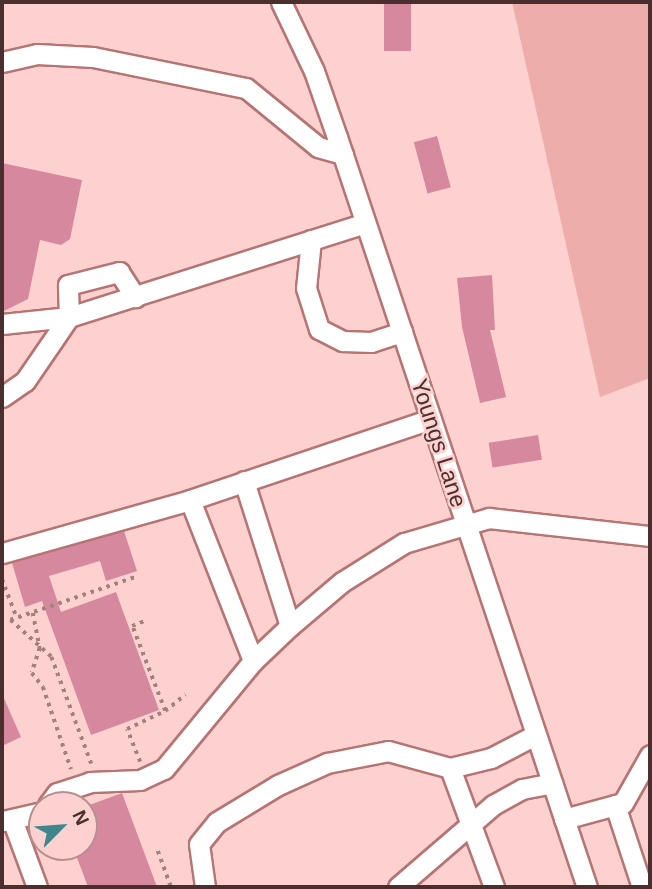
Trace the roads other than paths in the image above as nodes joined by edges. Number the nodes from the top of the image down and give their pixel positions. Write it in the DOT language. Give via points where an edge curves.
graph roads {
  1 [pos="281,2"];
  2 [pos="2,62"];
  3 [pos="343,154"];
  4 [pos="365,223"];
  5 [pos="311,240"];
  6 [pos="135,297"];
  7 [pos="69,317"];
  8 [pos="2,324"];
  9 [pos="402,332"];
  10 [pos="2,397"];
  11 [pos="431,419"];
  12 [pos="244,481"];
  13 [pos="190,500"];
  14 [pos="466,524"];
  15 [pos="650,536"];
  16 [pos="2,553"];
  17 [pos="290,626"];
  18 [pos="253,661"];
  19 [pos="535,734"];
  20 [pos="650,755"];
  21 [pos="450,768"];
  22 [pos="552,783"];
  23 [pos="63,791"];
  24 [pos="615,805"];
  25 [pos="28,816"];
  26 [pos="564,819"];
  27 [pos="8,821"];
  28 [pos="472,824"];
  29 [pos="37,887"];
  30 [pos="205,887"];
  31 [pos="398,887"];
  32 [pos="494,887"];
  33 [pos="587,887"];
  34 [pos="642,887"];
  1 -- 3 [label="street, Youngs Lane" via="314,71"];
  2 -- 3 [label="street" via="37,54 93,57 246,88 318,147"];
  3 -- 4 [label="street, Youngs Lane"];
  4 -- 5 [label="street"];
  4 -- 9 [label="street, Youngs Lane"];
  5 -- 6 [label="street"];
  5 -- 9 [label="street" via="306,288 319,329 343,341 371,342"];
  6 -- 7 [label="street"];
  6 -- 7 [label="street" via="119,272 68,285"];
  7 -- 8 [label="street"];
  7 -- 10 [label="street" via="25,381"];
  9 -- 11 [label="street, Youngs Lane"];
  11 -- 12 [label="street"];
  11 -- 14 [label="street, Youngs Lane"];
  12 -- 13 [label="street"];
  12 -- 17 [label="street"];
  13 -- 16 [label="street"];
  13 -- 18 [label="street"];
  14 -- 15 [label="street" via="489,519"];
  14 -- 17 [label="street" via="404,543 372,561"];
  14 -- 19 [label="street, Youngs Lane"];
  17 -- 18 [label="street"];
  18 -- 23 [label="street" via="164,769 140,780 90,782"];
  19 -- 21 [label="street" via="491,758"];
  19 -- 22 [label="street, Youngs Lane"];
  20 -- 24 [label="street" via="623,803"];
  21 -- 28 [label="street"];
  21 -- 30 [label="street" via="388,751 327,763 278,785 218,822 199,844"];
  22 -- 26 [label="street, Youngs Lane"];
  22 -- 28 [label="street" via="522,789 493,805"];
  24 -- 26 [label="street"];
  24 -- 34 [label="street"];
  25 -- 27 [label="street"];
  26 -- 33 [label="street, Youngs Lane"];
  27 -- 29 [label="street"];
  28 -- 31 [label="street"];
  28 -- 32 [label="street"];
}
